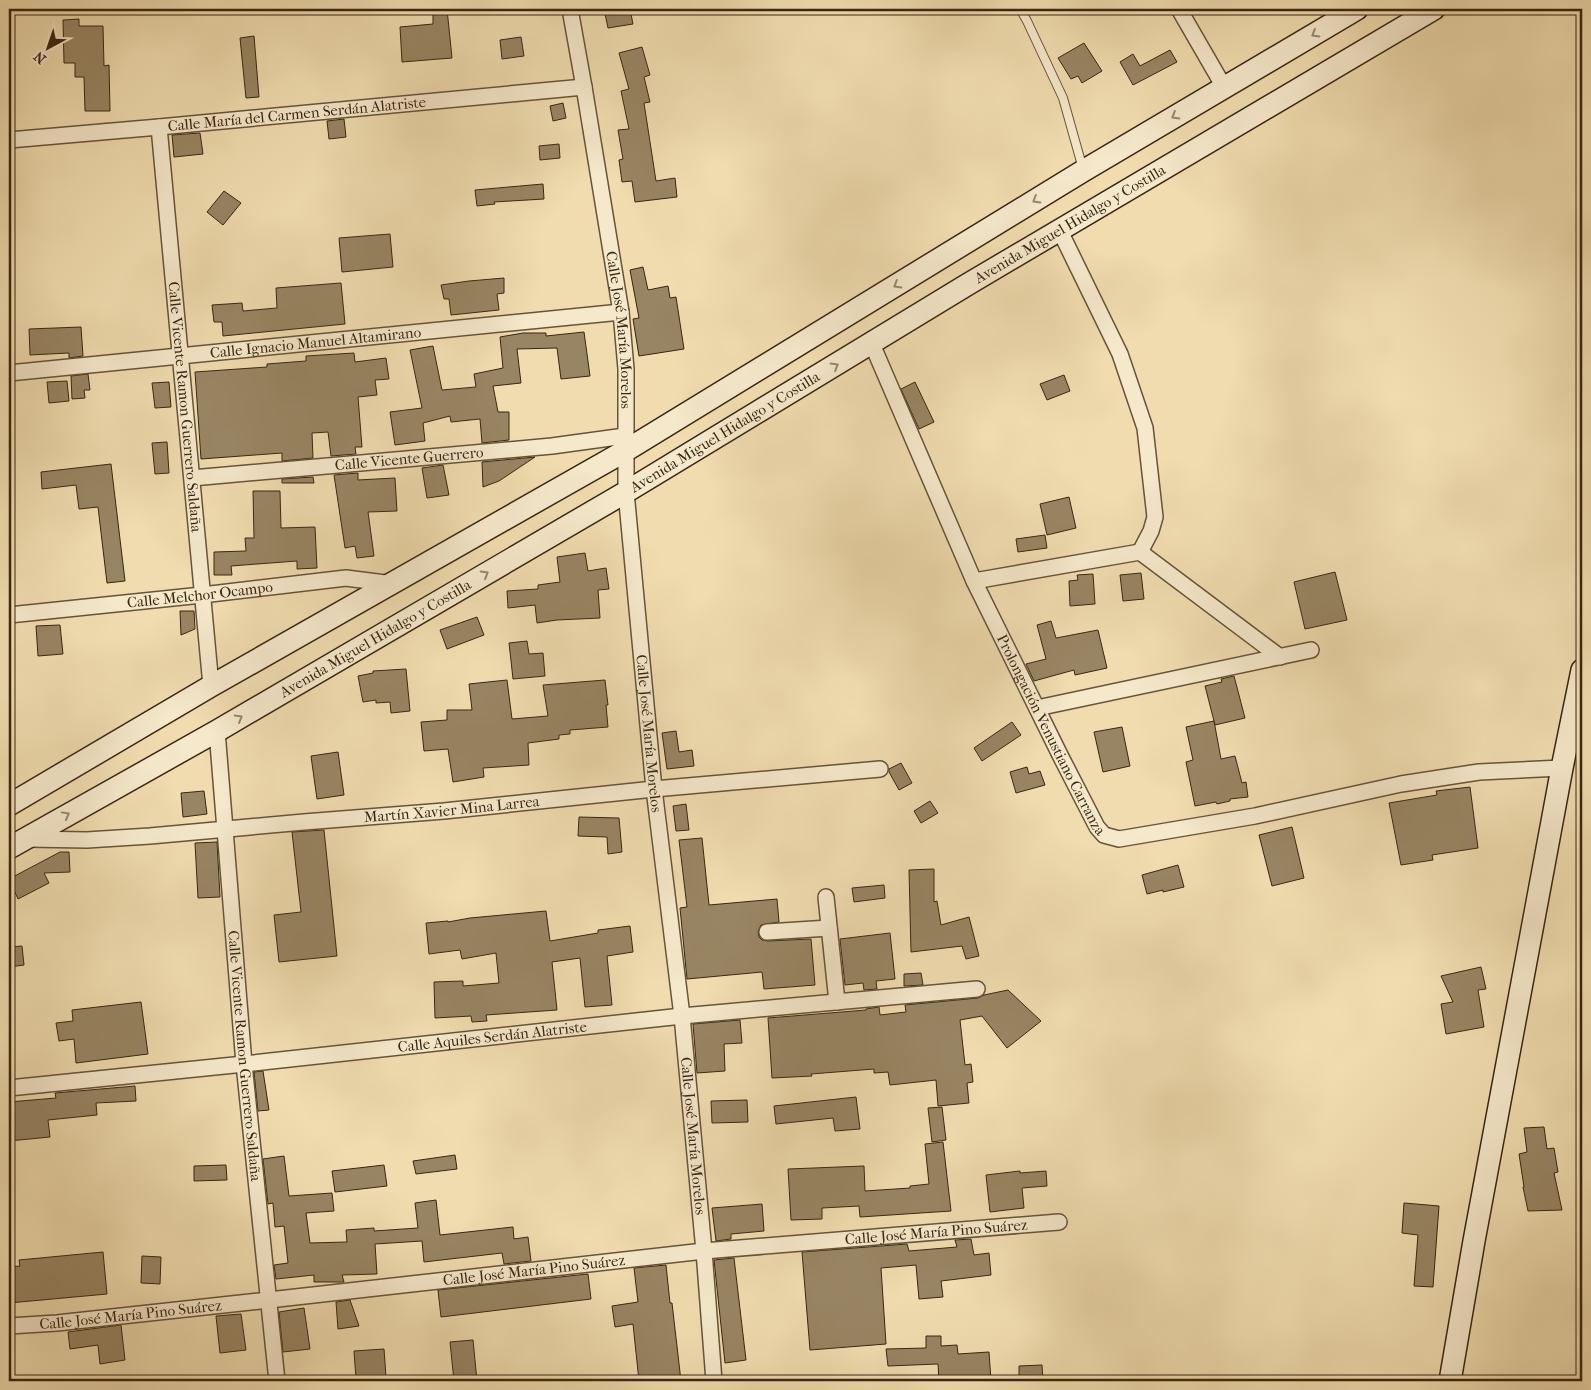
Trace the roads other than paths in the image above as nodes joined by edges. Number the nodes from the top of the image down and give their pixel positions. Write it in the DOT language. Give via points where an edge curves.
graph roads {
  1 [pos="570,9"];
  2 [pos="1020,9"];
  3 [pos="1180,9"];
  4 [pos="1357,9"];
  5 [pos="1434,9"];
  6 [pos="584,87"];
  7 [pos="1224,87"];
  8 [pos="159,127"];
  9 [pos="9,140"];
  10 [pos="1083,171"];
  11 [pos="1060,230"];
  12 [pos="621,312"];
  13 [pos="872,344"];
  14 [pos="180,357"];
  15 [pos="9,373"];
  16 [pos="625,444"];
  17 [pos="192,478"];
  18 [pos="626,492"];
  19 [pos="1140,552"];
  20 [pos="974,581"];
  21 [pos="393,584"];
  22 [pos="202,595"];
  23 [pos="9,616"];
  24 [pos="1311,650"];
  25 [pos="1280,657"];
  26 [pos="1582,670"];
  27 [pos="211,686"];
  28 [pos="1037,708"];
  29 [pos="217,731"];
  30 [pos="1562,768"];
  31 [pos="880,769"];
  32 [pos="654,788"];
  33 [pos="9,805"];
  34 [pos="225,829"];
  35 [pos="16,843"];
  36 [pos="826,897"];
  37 [pos="829,928"];
  38 [pos="767,932"];
  39 [pos="977,989"];
  40 [pos="837,1002"];
  41 [pos="682,1016"];
  42 [pos="244,1064"];
  43 [pos="9,1088"];
  44 [pos="1059,1222"];
  45 [pos="704,1251"];
  46 [pos="269,1300"];
  47 [pos="9,1326"];
  48 [pos="277,1381"];
  49 [pos="714,1381"];
  50 [pos="1450,1381"];
  1 -- 6 [label="street, Calle José María Morelos"];
  2 -- 10 [label="lane" via="1063,98"];
  3 -- 7 [label="street"];
  4 -- 7 [label="main road, one-way"];
  5 -- 11 [label="main road, Avenida Miguel Hidalgo y Costilla"];
  6 -- 8 [label="street, Calle María del Carmen Serdán Alatriste"];
  6 -- 12 [label="street, Calle José María Morelos"];
  7 -- 10 [label="main road, one-way"];
  8 -- 9 [label="street, Calle María del Carmen Serdán Alatriste"];
  8 -- 14 [label="street, Calle Vicente Ramon Guerrero Saldaña"];
  10 -- 16 [label="main road, one-way"];
  11 -- 13 [label="main road, Avenida Miguel Hidalgo y Costilla"];
  11 -- 19 [label="street" via="1120,354 1145,428 1155,517"];
  12 -- 14 [label="street, Calle Ignacio Manuel Altamirano"];
  12 -- 16 [label="street, Calle José María Morelos" via="626,369"];
  18 -- 13 [label="main road, Avenida Miguel Hidalgo y Costilla, one-way"];
  13 -- 20 [label="street, Prolongación Venustiano Carranza"];
  14 -- 15 [label="street, Calle Ignacio Manuel Altamirano"];
  14 -- 17 [label="street, Calle Vicente Ramon Guerrero Saldaña"];
  16 -- 17 [label="street, Calle Vicente Guerrero" via="552,446"];
  16 -- 18 [label="street, Calle José María Morelos"];
  16 -- 21 [label="main road"];
  17 -- 22 [label="street, Calle Vicente Ramon Guerrero Saldaña"];
  29 -- 18 [label="main road, Avenida Miguel Hidalgo y Costilla, one-way"];
  18 -- 32 [label="street, Calle José María Morelos"];
  19 -- 20 [label="street"];
  19 -- 25 [label="street"];
  20 -- 28 [label="street, Prolongación Venustiano Carranza"];
  21 -- 22 [label="street, Calle Melchor Ocampo" via="346,578"];
  21 -- 27 [label="main road"];
  22 -- 23 [label="street, Calle Melchor Ocampo"];
  22 -- 27 [label="street, Calle Vicente Ramon Guerrero Saldaña"];
  24 -- 25 [label="street"];
  25 -- 28 [label="street"];
  26 -- 30 [label="main road"];
  27 -- 33 [label="main road"];
  28 -- 30 [label="street, Prolongación Venustiano Carranza" via="1097,828 1104,835 1119,840 1255,816 1401,784 1479,772"];
  29 -- 34 [label="street, Calle Vicente Ramon Guerrero Saldaña"];
  35 -- 29 [label="main road, Avenida Miguel Hidalgo y Costilla, one-way"];
  30 -- 50 [label="main road"];
  31 -- 32 [label="street, Martín Xavier Mina Larrea"];
  32 -- 34 [label="street, Martín Xavier Mina Larrea" via="444,811"];
  32 -- 41 [label="street, Calle José María Morelos"];
  34 -- 35 [label="street, Martín Xavier Mina Larrea"];
  34 -- 42 [label="street, Calle Vicente Ramon Guerrero Saldaña"];
  36 -- 37 [label="street"];
  37 -- 38 [label="street"];
  37 -- 40 [label="street"];
  39 -- 40 [label="street, Calle Aquiles Serdán Alatriste"];
  40 -- 41 [label="street, Calle Aquiles Serdán Alatriste"];
  41 -- 42 [label="street, Calle Aquiles Serdán Alatriste"];
  41 -- 45 [label="street, Calle José María Morelos"];
  42 -- 43 [label="street, Calle Aquiles Serdán Alatriste"];
  42 -- 46 [label="street, Calle Vicente Ramon Guerrero Saldaña"];
  44 -- 45 [label="street, Calle José María Pino Suárez"];
  45 -- 46 [label="street, Calle José María Pino Suárez"];
  45 -- 49 [label="street, Calle José María Morelos"];
  46 -- 47 [label="street, Calle José María Pino Suárez"];
  46 -- 48 [label="street, Calle Vicente Ramon Guerrero Saldaña"];
}
